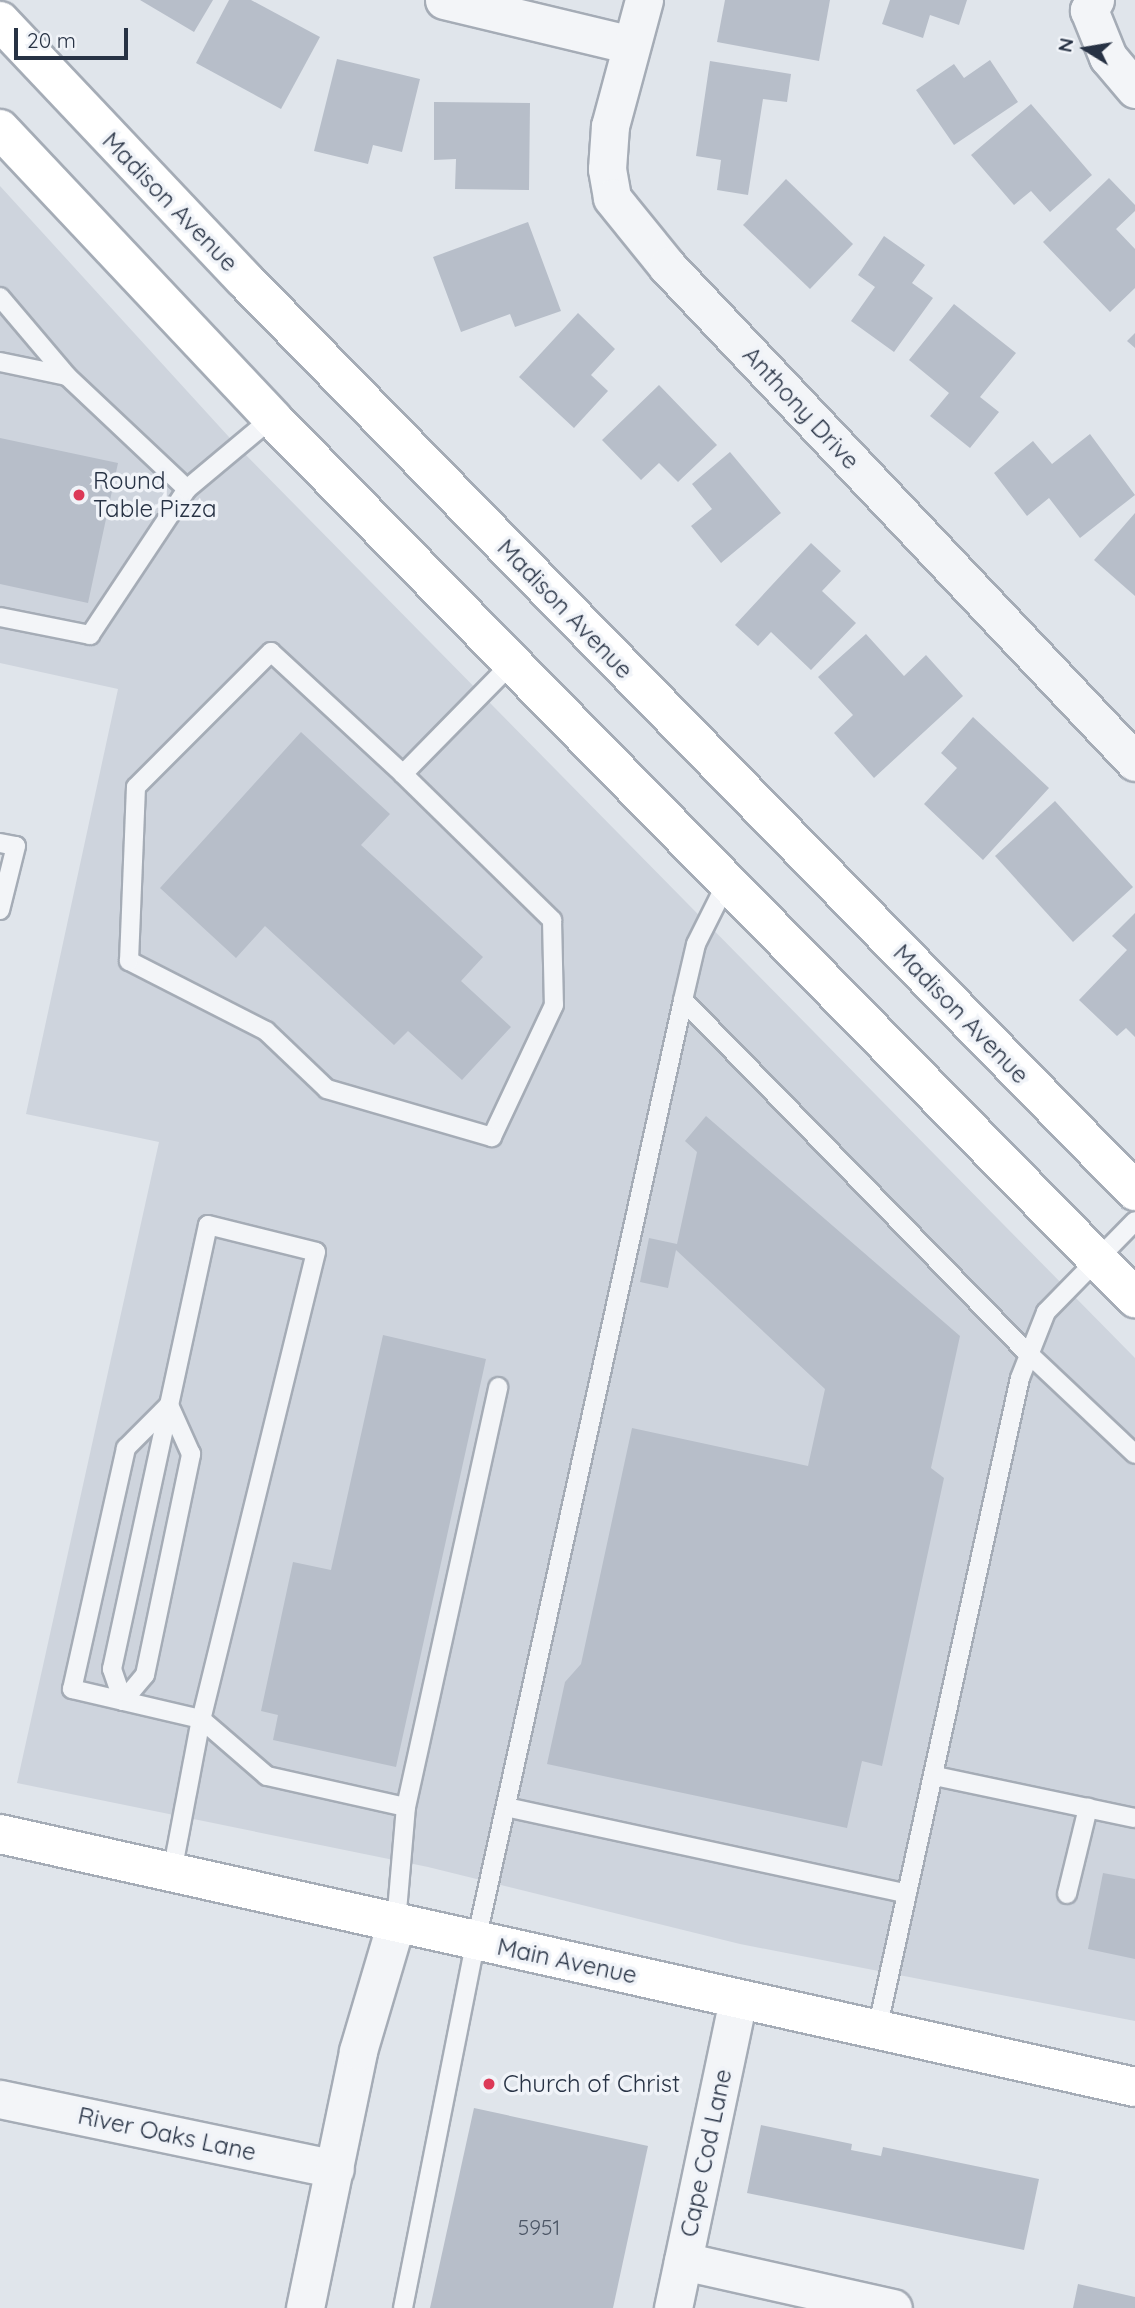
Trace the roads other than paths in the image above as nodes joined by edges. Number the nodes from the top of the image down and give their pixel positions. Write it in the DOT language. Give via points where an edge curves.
graph roads {
  1 [pos="444,0"];
  2 [pos="644,0"];
  3 [pos="1095,0"];
  4 [pos="0,21"];
  5 [pos="631,45"];
  6 [pos="1135,89"];
  7 [pos="0,129"];
  8 [pos="0,297"];
  9 [pos="0,362"];
  10 [pos="67,376"];
  11 [pos="272,418"];
  12 [pos="187,489"];
  13 [pos="0,617"];
  14 [pos="515,660"];
  15 [pos="1135,762"];
  16 [pos="403,774"];
  17 [pos="0,843"];
  18 [pos="729,880"];
  19 [pos="0,910"];
  20 [pos="683,1000"];
  21 [pos="1135,1191"];
  22 [pos="1135,1221"];
  23 [pos="1095,1257"];
  24 [pos="1135,1298"];
  25 [pos="1030,1355"];
  26 [pos="498,1387"];
  27 [pos="169,1405"];
  28 [pos="1135,1454"];
  29 [pos="123,1701"];
  30 [pos="201,1719"];
  31 [pos="935,1776"];
  32 [pos="406,1807"];
  33 [pos="506,1807"];
  34 [pos="1088,1808"];
  35 [pos="1135,1818"];
  36 [pos="2,1843"];
  37 [pos="172,1872"];
  38 [pos="907,1894"];
  39 [pos="1067,1894"];
  40 [pos="396,1923"];
  41 [pos="476,1941"];
  42 [pos="738,1999"];
  43 [pos="877,2030"];
  44 [pos="1135,2087"];
  45 [pos="0,2099"];
  46 [pos="335,2169"];
  47 [pos="683,2261"];
  48 [pos="304,2308"];
  49 [pos="403,2308"];
  50 [pos="673,2308"];
  51 [pos="893,2308"];
  1 -- 5 [label="street"];
  2 -- 5 [label="street, Anthony Drive"];
  3 -- 6 [label="street" via="1089,10 1108,57"];
  4 -- 21 [label="main road, Madison Avenue" via="292,328"];
  5 -- 15 [label="street, Anthony Drive" via="610,126 607,169 612,198 667,266"];
  7 -- 11 [label="main road"];
  8 -- 10 [label="lane"];
  9 -- 10 [label="lane"];
  10 -- 12 [label="lane"];
  11 -- 12 [label="lane"];
  11 -- 14 [label="main road"];
  12 -- 13 [label="lane" via="90,635"];
  14 -- 16 [label="lane"];
  14 -- 18 [label="main road"];
  16 -- 16 [label="lane" via="271,652 136,787 129,961 265,1031 327,1088 492,1137 554,1005 552,920"];
  17 -- 19 [label="lane" via="16,846"];
  18 -- 20 [label="lane" via="696,944"];
  18 -- 23 [label="main road"];
  20 -- 25 [label="lane"];
  20 -- 33 [label="lane"];
  22 -- 23 [label="lane"];
  23 -- 24 [label="main road"];
  23 -- 25 [label="lane" via="1046,1312"];
  25 -- 28 [label="lane"];
  25 -- 31 [label="lane" via="1020,1378"];
  26 -- 32 [label="lane"];
  27 -- 29 [label="lane" via="112,1669"];
  27 -- 29 [label="lane" via="191,1454 145,1675"];
  27 -- 29 [label="lane" via="125,1448 72,1689"];
  27 -- 30 [label="lane" via="208,1225 316,1252"];
  29 -- 30 [label="lane"];
  30 -- 32 [label="lane" via="267,1776"];
  30 -- 37 [label="lane"];
  31 -- 34 [label="lane"];
  31 -- 38 [label="lane"];
  32 -- 40 [label="lane"];
  33 -- 38 [label="lane"];
  33 -- 41 [label="lane"];
  34 -- 35 [label="lane"];
  34 -- 39 [label="lane"];
  36 -- 37 [label="main road, Main Avenue"];
  37 -- 40 [label="main road, Main Avenue"];
  38 -- 43 [label="lane"];
  40 -- 41 [label="main road, Main Avenue"];
  40 -- 46 [label="street" via="358,2051"];
  41 -- 42 [label="main road, Main Avenue"];
  41 -- 49 [label="lane"];
  42 -- 43 [label="main road, Main Avenue"];
  42 -- 47 [label="street, Cape Cod Lane"];
  43 -- 44 [label="main road, Main Avenue"];
  45 -- 46 [label="street, River Oaks Lane"];
  46 -- 48 [label="street"];
  47 -- 50 [label="street, Cape Cod Lane"];
  47 -- 51 [label="street"];
}
